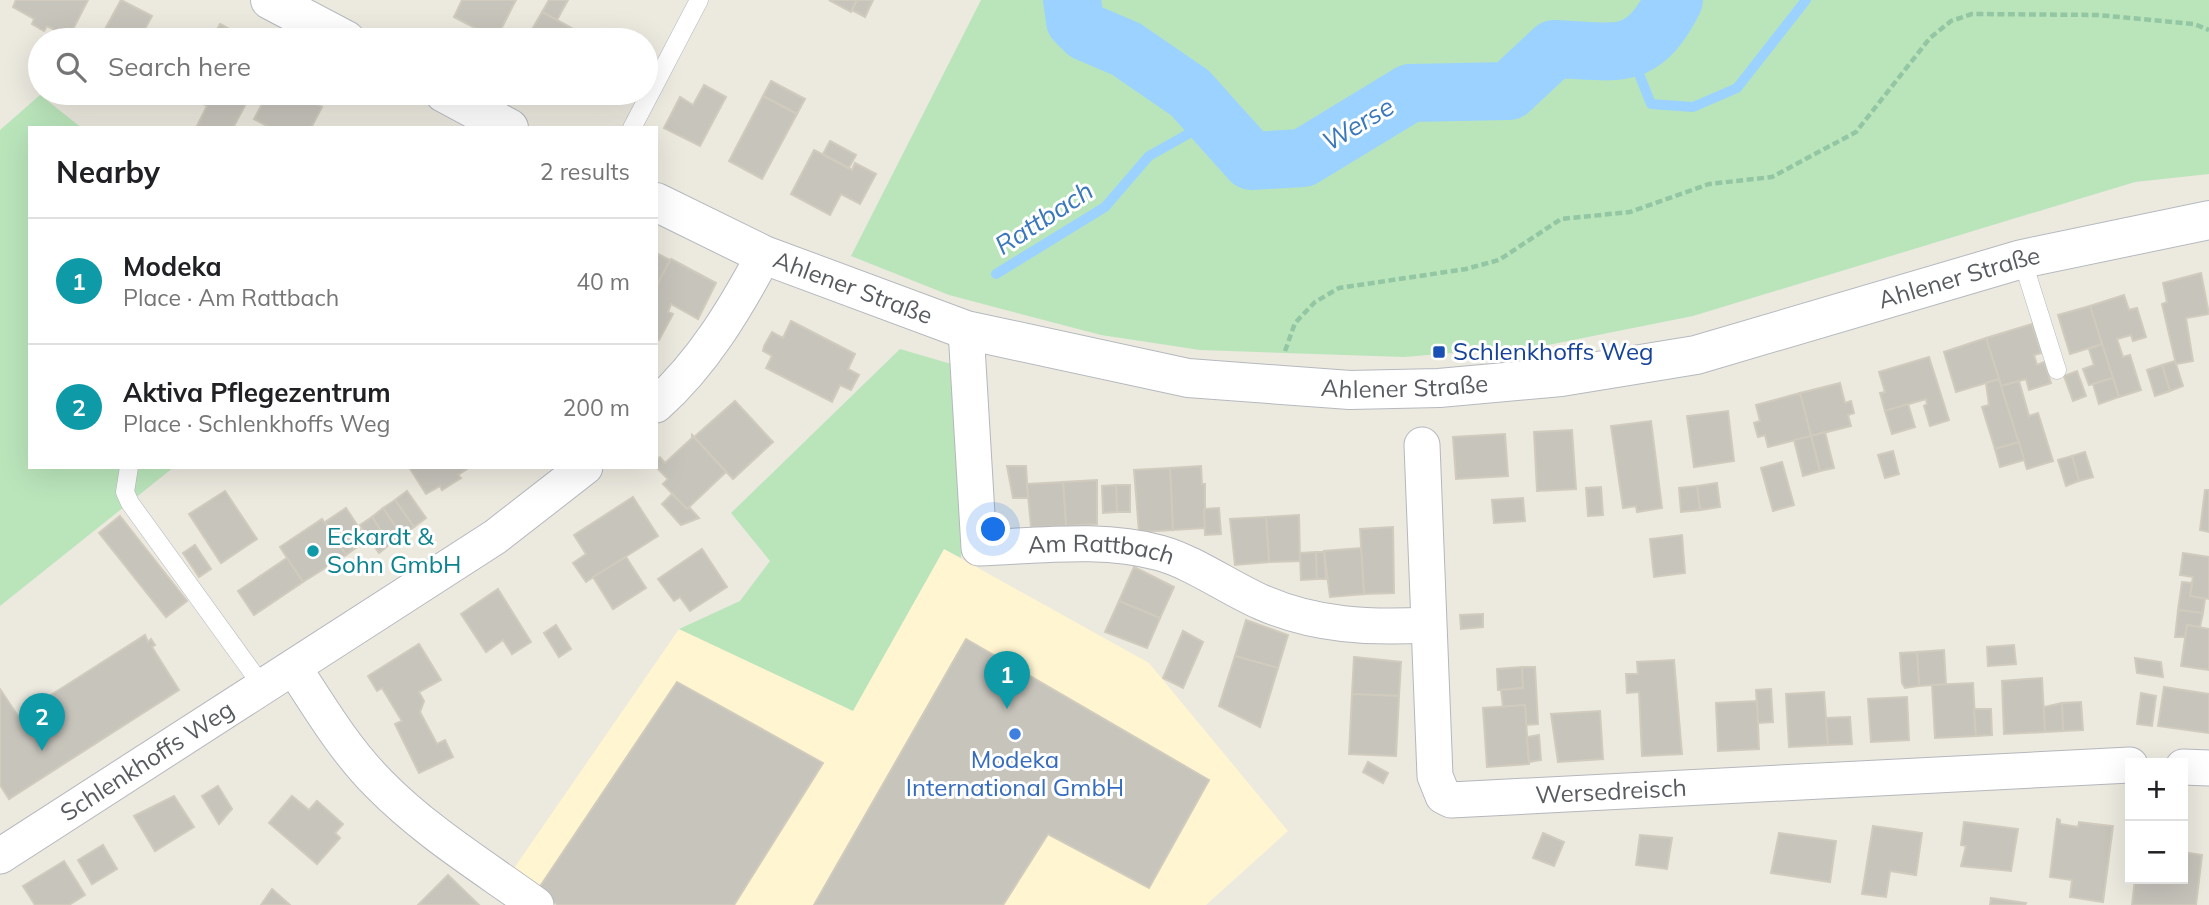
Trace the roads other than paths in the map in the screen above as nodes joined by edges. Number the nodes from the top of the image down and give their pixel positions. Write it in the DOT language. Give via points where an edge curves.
graph roads {
  1 [pos="270,0"];
  2 [pos="699,0"];
  3 [pos="323,28"];
  4 [pos="658,78"];
  5 [pos="466,105"];
  6 [pos="644,105"];
  7 [pos="505,126"];
  8 [pos="633,126"];
  9 [pos="658,203"];
  10 [pos="2209,219"];
  11 [pos="764,254"];
  12 [pos="2022,259"];
  13 [pos="966,330"];
  14 [pos="2057,370"];
  15 [pos="658,403"];
  16 [pos="1422,445"];
  17 [pos="129,469"];
  18 [pos="582,469"];
  19 [pos="1428,625"];
  20 [pos="293,668"];
  21 [pos="263,687"];
  22 [pos="2125,765"];
  23 [pos="2188,767"];
  24 [pos="2209,768"];
  25 [pos="0,856"];
  26 [pos="536,905"];
  1 -- 3 [label="main road"];
  2 -- 4 [label="lane"];
  5 -- 7 [label="main road"];
  6 -- 8 [label="lane"];
  9 -- 11 [label="main road, Ahlener Straße"];
  10 -- 12 [label="main road, Ahlener Straße"];
  11 -- 13 [label="main road, Ahlener Straße"];
  11 -- 15 [label="street" via="736,306 684,380"];
  12 -- 13 [label="main road, Ahlener Straße" via="1696,355 1560,377 1439,388 1350,390 1188,378"];
  12 -- 14 [label="lane"];
  13 -- 19 [label="street, Am Rattbach" via="979,548 1094,544 1161,553 1262,603 1295,614 1374,628"];
  16 -- 19 [label="street, Wersedreisch"];
  17 -- 21 [label="lane" via="125,492 130,503"];
  18 -- 20 [label="street, Schlenkhoffs Weg" via="495,537"];
  19 -- 22 [label="street, Wersedreisch" via="1435,776 1443,796 1451,800"];
  20 -- 21 [label="street, Schlenkhoffs Weg"];
  20 -- 26 [label="street" via="336,734 378,784 427,828"];
  21 -- 25 [label="street, Schlenkhoffs Weg"];
  23 -- 24 [label="street"];
}
